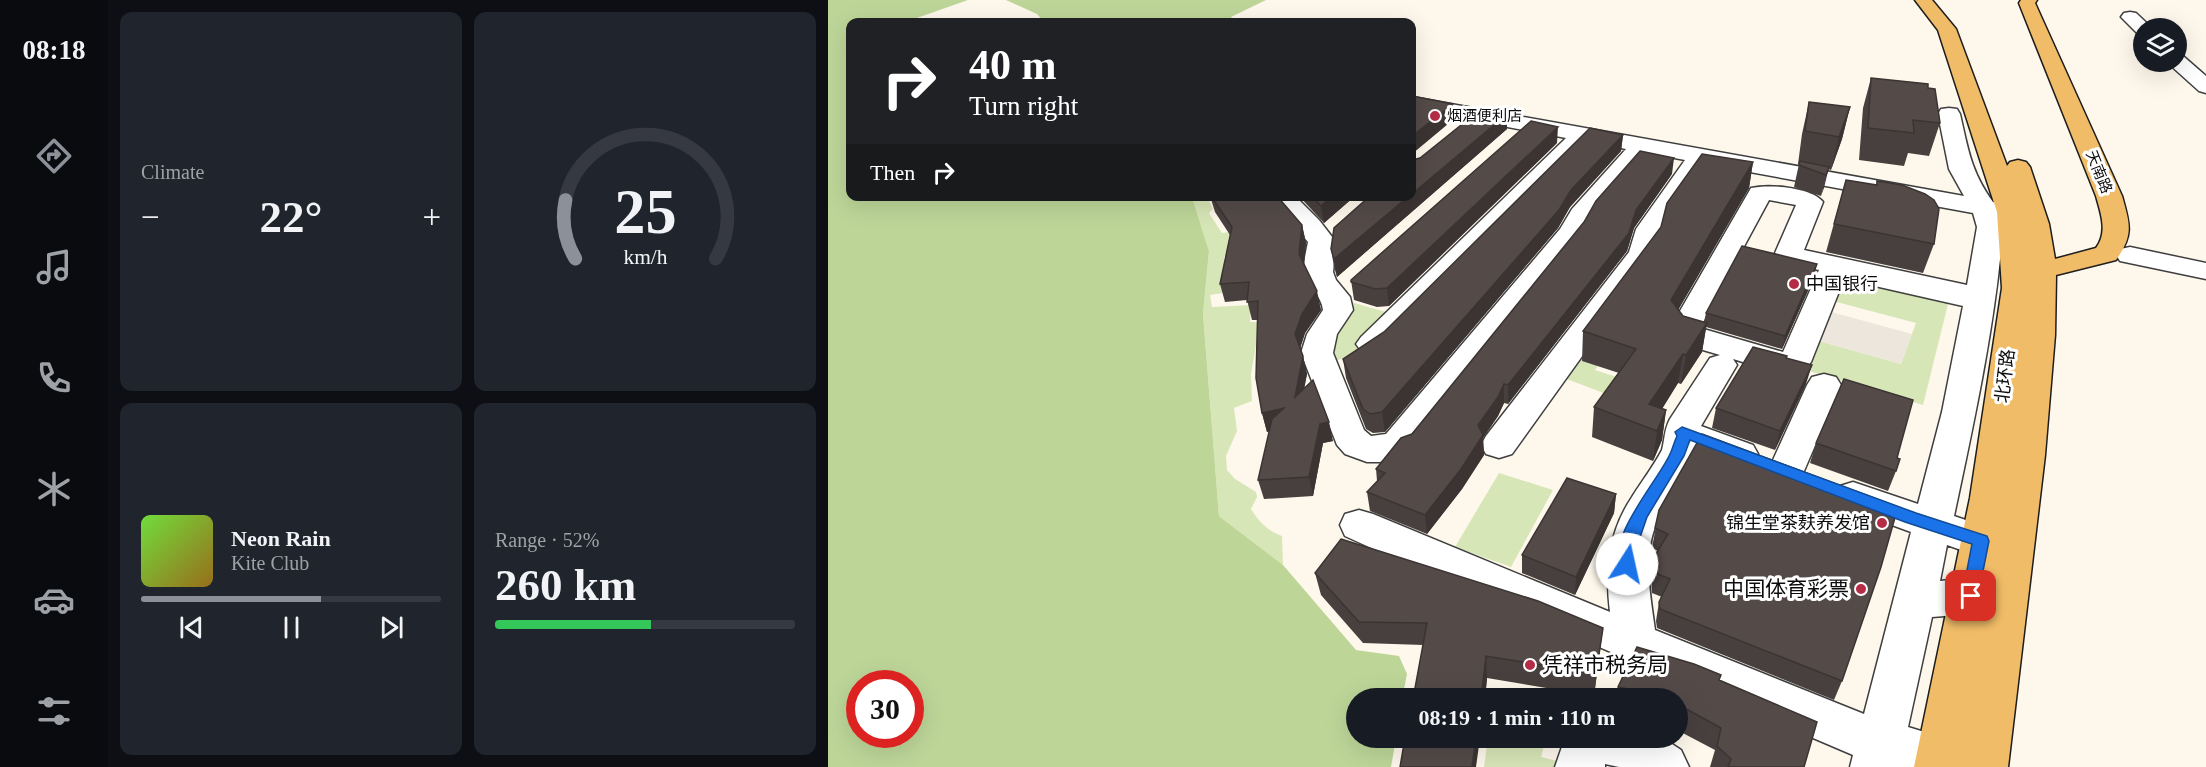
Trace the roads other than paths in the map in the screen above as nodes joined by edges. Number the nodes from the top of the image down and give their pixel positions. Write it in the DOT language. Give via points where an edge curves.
graph roads {
  1 [pos="1923,0"];
  2 [pos="1940,0"];
  3 [pos="2029,0"];
  4 [pos="2040,0"];
  5 [pos="2130,17"];
  6 [pos="2133,20"];
  7 [pos="2187,70"];
  8 [pos="2206,87"];
  9 [pos="1416,102"];
  10 [pos="1416,102"];
  11 [pos="1435,107"];
  12 [pos="1478,114"];
  13 [pos="1949,114"];
  14 [pos="1416,121"];
  15 [pos="1454,133"];
  16 [pos="1582,135"];
  17 [pos="1641,147"];
  18 [pos="1699,156"];
  19 [pos="1284,201"];
  20 [pos="2009,209"];
  21 [pos="2130,255"];
  22 [pos="2206,271"];
  23 [pos="2033,284"];
  24 [pos="1980,299"];
  25 [pos="1340,364"];
  26 [pos="1720,366"];
  27 [pos="1824,385"];
  28 [pos="2001,409"];
  29 [pos="1959,412"];
  30 [pos="1682,432"];
  31 [pos="1499,445"];
  32 [pos="1810,480"];
  33 [pos="1359,525"];
  34 [pos="1932,525"];
  35 [pos="1981,541"];
  36 [pos="1971,596"];
  37 [pos="1914,601"];
  38 [pos="1635,642"];
  39 [pos="1877,755"];
  40 [pos="1940,763"];
  41 [pos="1580,767"];
  42 [pos="1664,767"];
  43 [pos="1983,767"];
  1 -- 20 [label="main road, 北环路" via="1947,29"];
  2 -- 20 [label="main road, 北环路" via="1977,56"];
  3 -- 23 [label="main road, 天南路" via="2030,12 2109,196 2117,227 2117,237 2106,254"];
  4 -- 21 [label="main road, 天南路" via="2040,8 2126,199 2133,231"];
  5 -- 6 [label="street"];
  7 -- 8 [label="street"];
  9 -- 20 [label="street"];
  10 -- 11 [label="street"];
  11 -- 12 [label="street"];
  11 -- 14 [label="street"];
  12 -- 15 [label="street"];
  12 -- 16 [label="street" via="1520,133"];
  13 -- 20 [label="street" via="1967,183"];
  16 -- 17 [label="street"];
  16 -- 25 [label="street" via="1374,342"];
  17 -- 18 [label="street"];
  17 -- 25 [label="street" via="1581,214 1572,232 1399,443 1380,449 1358,445 1349,436"];
  18 -- 20 [label="street"];
  18 -- 31 [label="street" via="1649,229 1642,253"];
  19 -- 25 [label="street" via="1310,226 1332,232 1318,265 1321,281 1343,291 1317,353"];
  20 -- 23 [label="main road, 北环路"];
  20 -- 24 [label="street" via="1990,227"];
  21 -- 22 [label="street"];
  21 -- 23 [label="main road" via="2113,270 2058,283"];
  23 -- 28 [label="main road, 北环路"];
  23 -- 43 [label="main road, 北环路" via="2025,481"];
  24 -- 24 [label="street" via="1792,256 1772,224 1684,330 1690,336 1791,364 1835,270"];
  24 -- 29 [label="street"];
  26 -- 30 [label="street"];
  27 -- 32 [label="street"];
  28 -- 29 [label="street"];
  28 -- 35 [label="main road, 北环路"];
  29 -- 34 [label="street"];
  30 -- 32 [label="street"];
  30 -- 38 [label="street" via="1677,456 1640,516 1627,549"];
  32 -- 34 [label="street"];
  33 -- 38 [label="street"];
  34 -- 35 [label="street"];
  34 -- 37 [label="street"];
  35 -- 36 [label="main road, 北环路"];
  36 -- 37 [label="street"];
  36 -- 40 [label="main road, 北环路"];
  37 -- 39 [label="street"];
  38 -- 39 [label="street"];
  39 -- 40 [label="street"];
  41 -- 42 [label="street" via="1584,748 1599,739 1640,751"];
}
